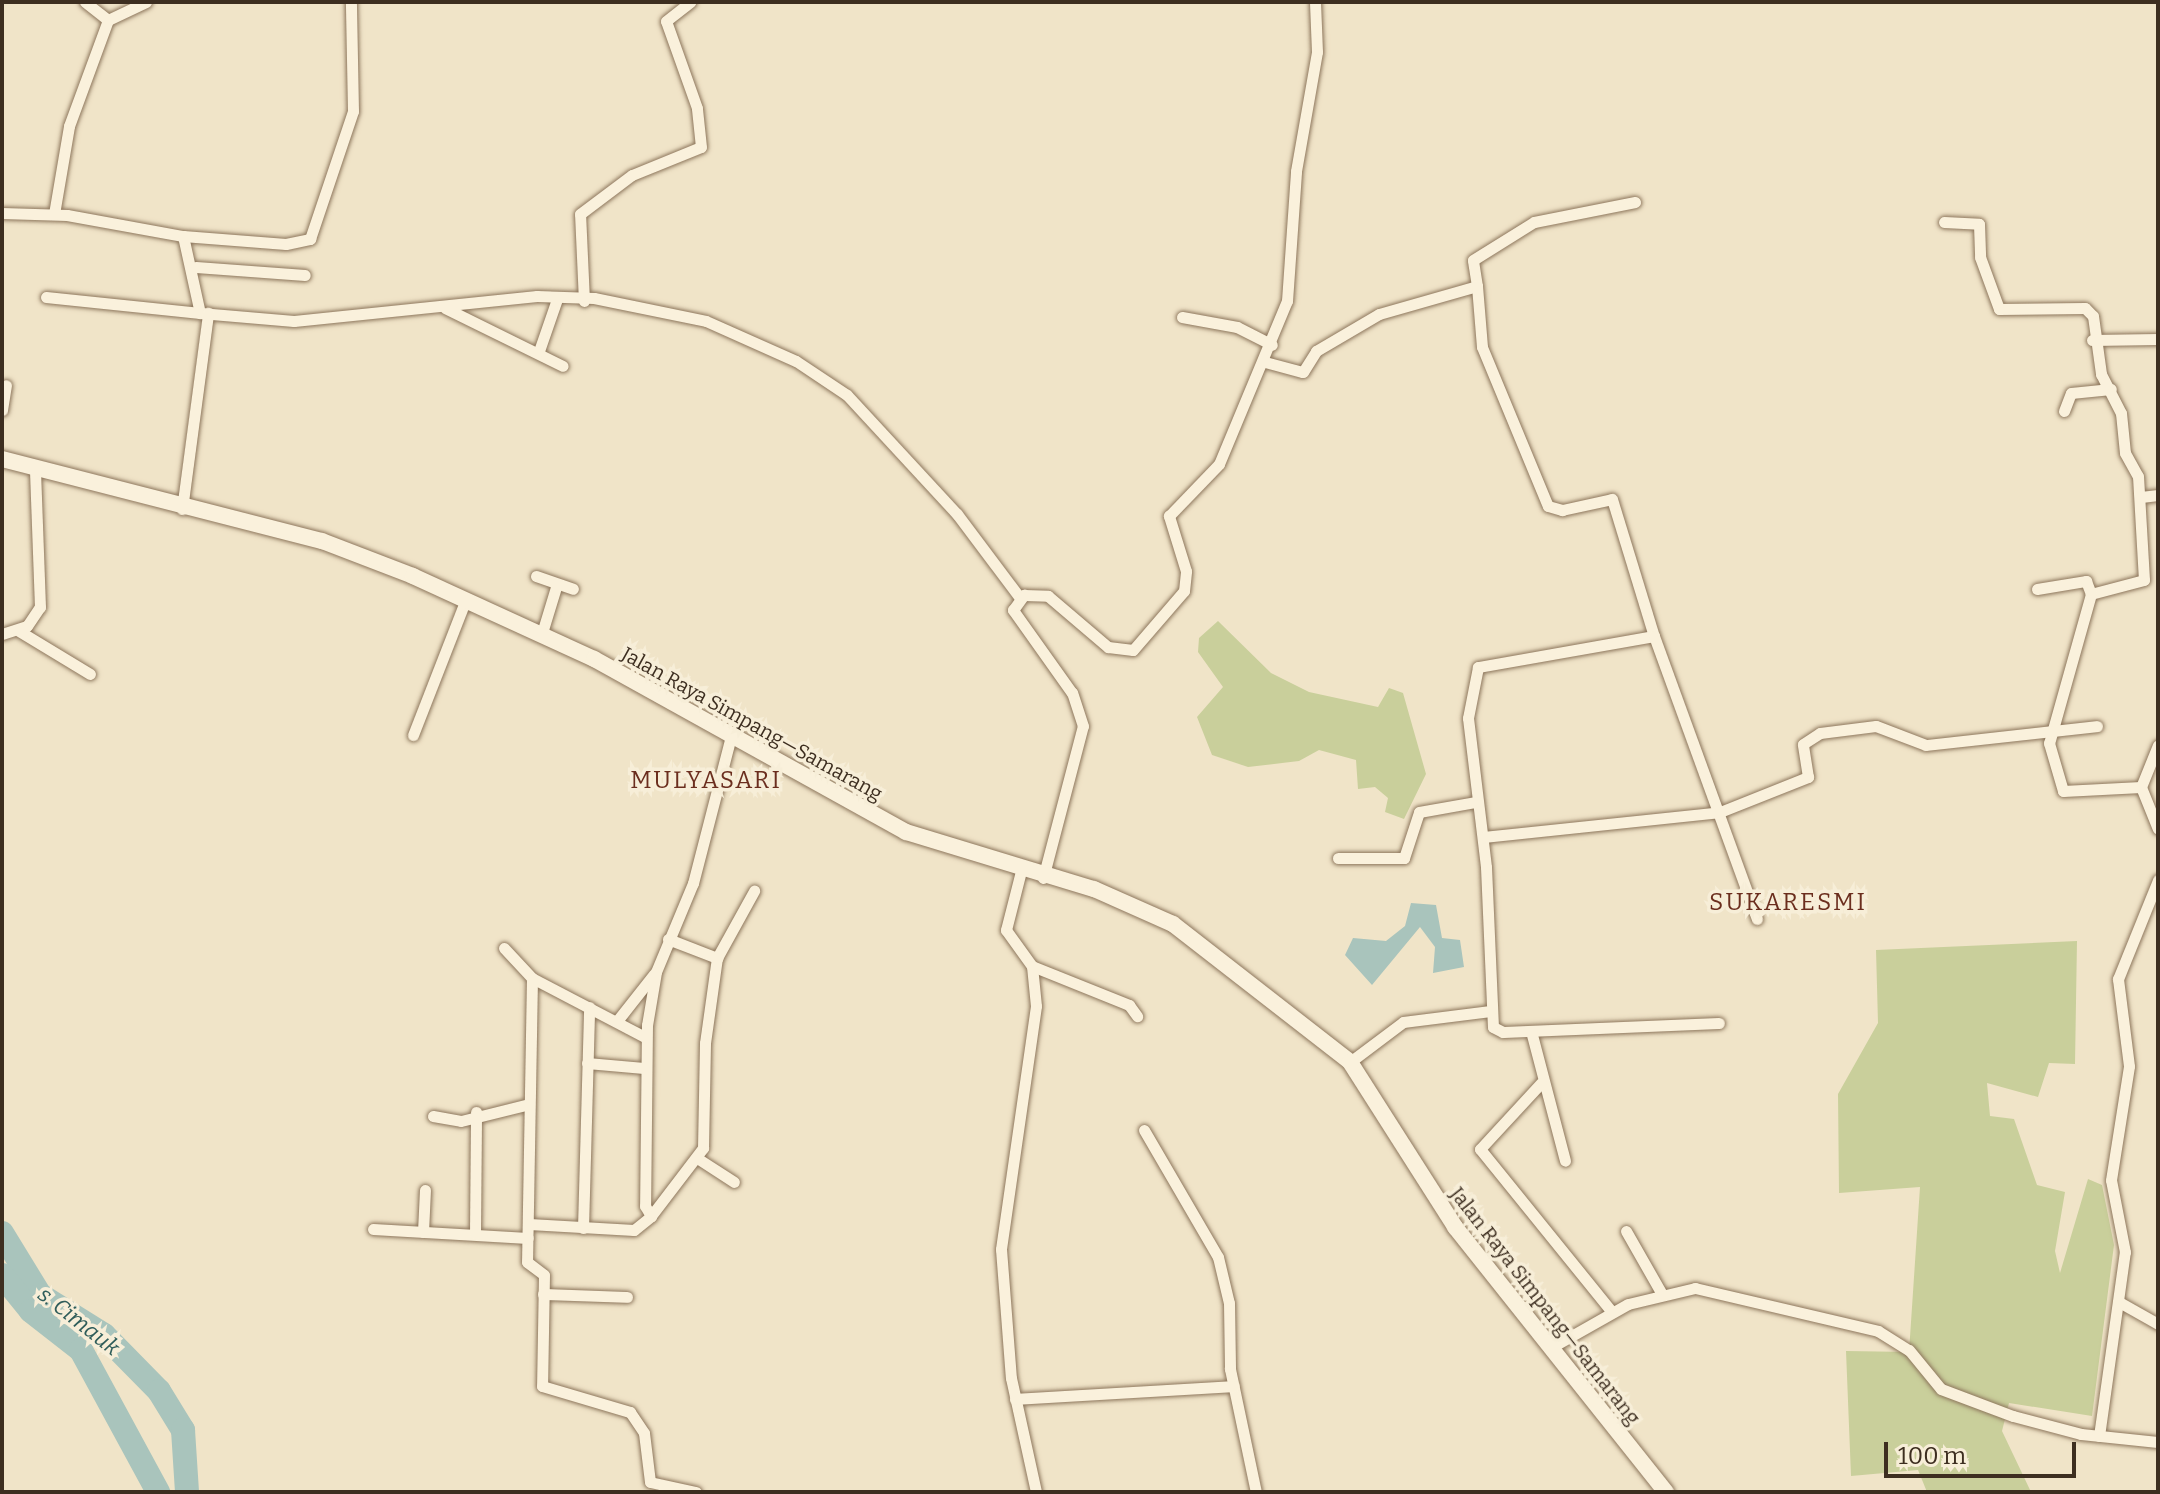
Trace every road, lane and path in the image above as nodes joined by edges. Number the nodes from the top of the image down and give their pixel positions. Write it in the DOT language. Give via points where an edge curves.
graph roads {
  1 [pos="85,2"];
  2 [pos="146,2"];
  3 [pos="351,2"];
  4 [pos="690,2"];
  5 [pos="1315,2"];
  6 [pos="108,20"];
  7 [pos="1635,202"];
  8 [pos="2,213"];
  9 [pos="54,214"];
  10 [pos="1944,222"];
  11 [pos="183,236"];
  12 [pos="196,267"];
  13 [pos="305,275"];
  14 [pos="1477,286"];
  15 [pos="46,297"];
  16 [pos="557,299"];
  17 [pos="584,301"];
  18 [pos="445,308"];
  19 [pos="204,313"];
  20 [pos="1182,317"];
  21 [pos="2158,339"];
  22 [pos="2092,340"];
  23 [pos="1272,345"];
  24 [pos="539,351"];
  25 [pos="1265,362"];
  26 [pos="563,366"];
  27 [pos="6,385"];
  28 [pos="2111,389"];
  29 [pos="2,410"];
  30 [pos="2064,411"];
  31 [pos="2,459"];
  32 [pos="35,471"];
  33 [pos="2158,495"];
  34 [pos="2141,497"];
  35 [pos="182,509"];
  36 [pos="536,576"];
  37 [pos="557,584"];
  38 [pos="573,589"];
  39 [pos="2037,589"];
  40 [pos="2091,594"];
  41 [pos="1020,598"];
  42 [pos="466,599"];
  43 [pos="19,631"];
  44 [pos="542,633"];
  45 [pos="2,634"];
  46 [pos="1654,636"];
  47 [pos="90,674"];
  48 [pos="2097,726"];
  49 [pos="2050,727"];
  50 [pos="413,735"];
  51 [pos="730,740"];
  52 [pos="2158,745"];
  53 [pos="2141,787"];
  54 [pos="1476,802"];
  55 [pos="1720,812"];
  56 [pos="2158,829"];
  57 [pos="1484,837"];
  58 [pos="1338,858"];
  59 [pos="1021,871"];
  60 [pos="1043,878"];
  61 [pos="2158,880"];
  62 [pos="754,891"];
  63 [pos="1757,919"];
  64 [pos="668,939"];
  65 [pos="504,948"];
  66 [pos="717,958"];
  67 [pos="1032,966"];
  68 [pos="656,972"];
  69 [pos="532,978"];
  70 [pos="589,1007"];
  71 [pos="1490,1011"];
  72 [pos="1137,1016"];
  73 [pos="617,1021"];
  74 [pos="1719,1023"];
  75 [pos="1531,1031"];
  76 [pos="645,1037"];
  77 [pos="1350,1062"];
  78 [pos="587,1063"];
  79 [pos="644,1068"];
  80 [pos="1541,1083"];
  81 [pos="529,1104"];
  82 [pos="476,1112"];
  83 [pos="433,1116"];
  84 [pos="1144,1130"];
  85 [pos="697,1158"];
  86 [pos="1565,1161"];
  87 [pos="734,1182"];
  88 [pos="425,1190"];
  89 [pos="651,1216"];
  90 [pos="529,1224"];
  91 [pos="583,1228"];
  92 [pos="373,1229"];
  93 [pos="1626,1231"];
  94 [pos="423,1232"];
  95 [pos="475,1234"];
  96 [pos="528,1238"];
  97 [pos="543,1294"];
  98 [pos="1662,1294"];
  99 [pos="627,1297"];
  100 [pos="2119,1302"];
  101 [pos="1612,1312"];
  102 [pos="2158,1324"];
  103 [pos="1552,1347"];
  104 [pos="1234,1386"];
  105 [pos="1015,1399"];
  106 [pos="2099,1436"];
  107 [pos="2158,1442"];
  108 [pos="1662,1491"];
  109 [pos="696,1492"];
  110 [pos="1036,1492"];
  111 [pos="1256,1492"];
  1 -- 6 [label="street"];
  2 -- 6 [label="street"];
  3 -- 11 [label="street" via="353,111 310,239"];
  4 -- 17 [label="street" via="666,21 697,108 701,147 625,179 580,214"];
  5 -- 23 [label="street" via="1317,52 1296,171 1291,265"];
  6 -- 9 [label="street" via="69,126"];
  7 -- 14 [label="street" via="1534,222 1473,260"];
  8 -- 9 [label="street"];
  9 -- 11 [label="street"];
  10 -- 22 [label="street" via="1979,224 1980,257 1999,309 2085,308 2093,316"];
  11 -- 12 [label="street"];
  12 -- 13 [label="street"];
  12 -- 19 [label="street"];
  14 -- 25 [label="street" via="1379,314 1316,351 1303,372"];
  14 -- 46 [label="street" via="1482,347 1548,506 1562,510 1612,499"];
  15 -- 19 [label="street"];
  16 -- 17 [label="street"];
  16 -- 18 [label="street"];
  16 -- 24 [label="street"];
  17 -- 41 [label="street" via="706,321 837,387 957,514"];
  18 -- 19 [label="street" via="294,321"];
  18 -- 24 [label="street"];
  19 -- 35 [label="street"];
  20 -- 23 [label="street" via="1237,327"];
  21 -- 22 [label="street"];
  22 -- 28 [label="street"];
  23 -- 25 [label="street"];
  24 -- 26 [label="street"];
  25 -- 41 [label="street" via="1219,464 1169,516 1186,581 1145,643 1115,651 1048,596"];
  27 -- 29 [label="street"];
  28 -- 30 [label="street" via="2071,393"];
  28 -- 34 [label="street"];
  31 -- 32 [label="main road, Jalan Raya Simpang—Samarang"];
  32 -- 35 [label="main road, Jalan Raya Simpang—Samarang"];
  32 -- 43 [label="street" via="40,607"];
  33 -- 34 [label="street"];
  34 -- 40 [label="street" via="2144,580"];
  35 -- 42 [label="main road, Jalan Raya Simpang—Samarang" via="322,541"];
  36 -- 37 [label="street"];
  37 -- 38 [label="street"];
  37 -- 44 [label="street"];
  39 -- 40 [label="street" via="2086,581"];
  40 -- 49 [label="street"];
  41 -- 60 [label="street" via="1014,619 1072,693 1083,726"];
  42 -- 44 [label="main road, Jalan Raya Simpang—Samarang"];
  42 -- 50 [label="street"];
  43 -- 45 [label="street"];
  43 -- 47 [label="street"];
  44 -- 51 [label="main road, Jalan Raya Simpang—Samarang"];
  46 -- 54 [label="street" via="1480,665 1468,710"];
  46 -- 55 [label="street"];
  48 -- 49 [label="street"];
  49 -- 53 [label="street" via="2063,791"];
  49 -- 55 [label="street" via="1926,745 1876,726 1812,734 1803,744 1808,777"];
  51 -- 59 [label="main road, Jalan Raya Simpang—Samarang" via="906,832"];
  51 -- 64 [label="street" via="693,883"];
  52 -- 53 [label="street"];
  53 -- 56 [label="street"];
  54 -- 57 [label="street"];
  54 -- 58 [label="street" via="1419,812 1404,858"];
  55 -- 57 [label="street"];
  55 -- 63 [label="street"];
  57 -- 71 [label="street"];
  59 -- 60 [label="main road, Jalan Raya Simpang—Samarang"];
  59 -- 67 [label="street" via="1005,923"];
  60 -- 77 [label="main road, Jalan Raya Simpang—Samarang" via="1094,889 1173,924"];
  61 -- 100 [label="street" via="2118,979 2129,1066 2111,1180 2125,1252"];
  62 -- 66 [label="street"];
  64 -- 66 [label="street"];
  64 -- 68 [label="street"];
  65 -- 69 [label="street"];
  66 -- 85 [label="street"];
  67 -- 72 [label="street" via="1129,1005"];
  67 -- 105 [label="street" via="1036,1006 1001,1249"];
  68 -- 73 [label="street"];
  68 -- 76 [label="street"];
  69 -- 70 [label="street"];
  69 -- 81 [label="street"];
  70 -- 73 [label="street"];
  70 -- 78 [label="street"];
  71 -- 75 [label="street" via="1498,1032"];
  71 -- 77 [label="street" via="1403,1022"];
  73 -- 76 [label="street"];
  74 -- 75 [label="street"];
  75 -- 80 [label="street"];
  76 -- 79 [label="street"];
  77 -- 103 [label="main road, Jalan Raya Simpang—Samarang" via="1455,1227"];
  78 -- 79 [label="street"];
  78 -- 91 [label="street"];
  79 -- 89 [label="street" via="645,1206"];
  80 -- 86 [label="street"];
  80 -- 101 [label="street" via="1480,1149"];
  81 -- 82 [label="street"];
  81 -- 90 [label="street"];
  82 -- 83 [label="street" via="461,1121"];
  82 -- 95 [label="street"];
  84 -- 104 [label="street" via="1218,1257"];
  85 -- 87 [label="street"];
  85 -- 89 [label="street"];
  88 -- 94 [label="street"];
  89 -- 91 [label="street" via="634,1230"];
  90 -- 91 [label="street"];
  90 -- 96 [label="street"];
  92 -- 94 [label="street"];
  93 -- 98 [label="street"];
  94 -- 95 [label="street"];
  95 -- 96 [label="street"];
  96 -- 97 [label="street" via="527,1262 544,1275"];
  97 -- 99 [label="street"];
  97 -- 109 [label="street" via="542,1386 630,1412 644,1433 650,1482"];
  98 -- 101 [label="street"];
  98 -- 106 [label="street" via="1695,1288 1878,1331 1909,1350 1941,1389"];
  100 -- 102 [label="street"];
  100 -- 106 [label="street" via="2108,1342"];
  101 -- 103 [label="street"];
  103 -- 108 [label="main road, Jalan Raya Simpang—Samarang"];
  104 -- 105 [label="street"];
  104 -- 111 [label="street"];
  105 -- 110 [label="street"];
  106 -- 107 [label="street"];
}
